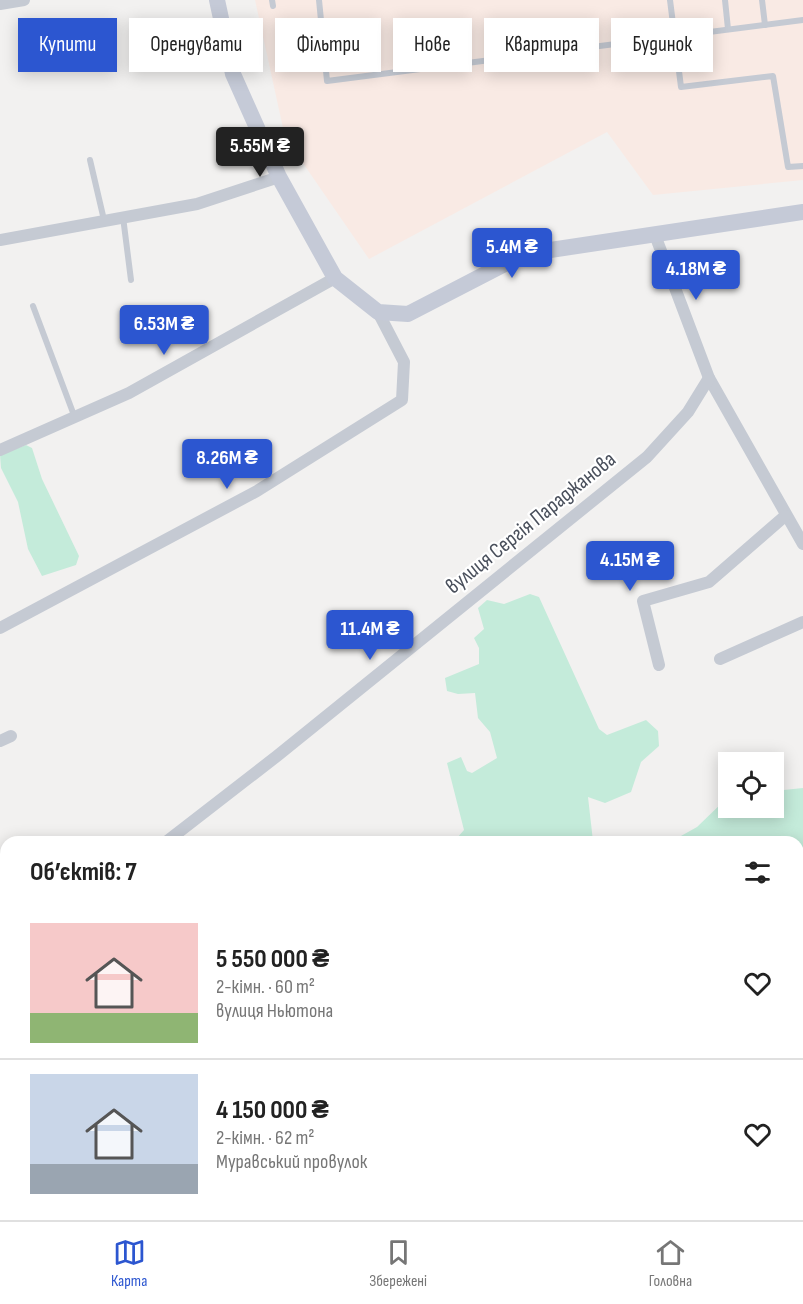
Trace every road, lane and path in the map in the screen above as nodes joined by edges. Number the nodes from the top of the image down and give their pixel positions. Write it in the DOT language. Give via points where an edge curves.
graph roads {
  1 [pos="24,0"];
  2 [pos="217,0"];
  3 [pos="319,0"];
  4 [pos="670,0"];
  5 [pos="726,0"];
  6 [pos="762,0"];
  7 [pos="0,4"];
  8 [pos="672,18"];
  9 [pos="803,20"];
  10 [pos="765,25"];
  11 [pos="728,29"];
  12 [pos="713,31"];
  13 [pos="611,44"];
  14 [pos="679,72"];
  15 [pos="90,160"];
  16 [pos="803,166"];
  17 [pos="279,177"];
  18 [pos="803,212"];
  19 [pos="123,217"];
  20 [pos="104,220"];
  21 [pos="655,235"];
  22 [pos="0,240"];
  23 [pos="335,278"];
  24 [pos="131,280"];
  25 [pos="33,306"];
  26 [pos="378,312"];
  27 [pos="709,378"];
  28 [pos="75,418"];
  29 [pos="0,450"];
  30 [pos="785,516"];
  31 [pos="803,544"];
  32 [pos="803,622"];
  33 [pos="0,628"];
  34 [pos="720,658"];
  35 [pos="659,665"];
  36 [pos="174,836"];
  1 -- 7 [label="street"];
  2 -- 17 [label="street" via="233,74"];
  3 -- 13 [label="lane" via="327,81"];
  4 -- 8 [label="lane"];
  5 -- 11 [label="lane"];
  6 -- 10 [label="lane"];
  9 -- 10 [label="lane"];
  10 -- 11 [label="lane"];
  11 -- 12 [label="lane"];
  14 -- 16 [label="lane" via="681,87 773,76 788,167"];
  15 -- 20 [label="lane"];
  17 -- 19 [label="street" via="197,204"];
  17 -- 23 [label="street"];
  18 -- 21 [label="street"];
  19 -- 20 [label="street"];
  19 -- 24 [label="lane"];
  20 -- 22 [label="street"];
  21 -- 26 [label="street" via="524,254 408,314"];
  21 -- 27 [label="street"];
  23 -- 26 [label="street"];
  23 -- 28 [label="street" via="129,393"];
  25 -- 28 [label="lane"];
  26 -- 33 [label="street" via="404,362 402,400 257,491"];
  27 -- 30 [label="street"];
  27 -- 36 [label="street, вулиця Сергія Параджанова" via="688,412 647,457"];
  28 -- 29 [label="street"];
  30 -- 31 [label="street"];
  30 -- 35 [label="street" via="709,582 643,600"];
  32 -- 34 [label="street"];
}
